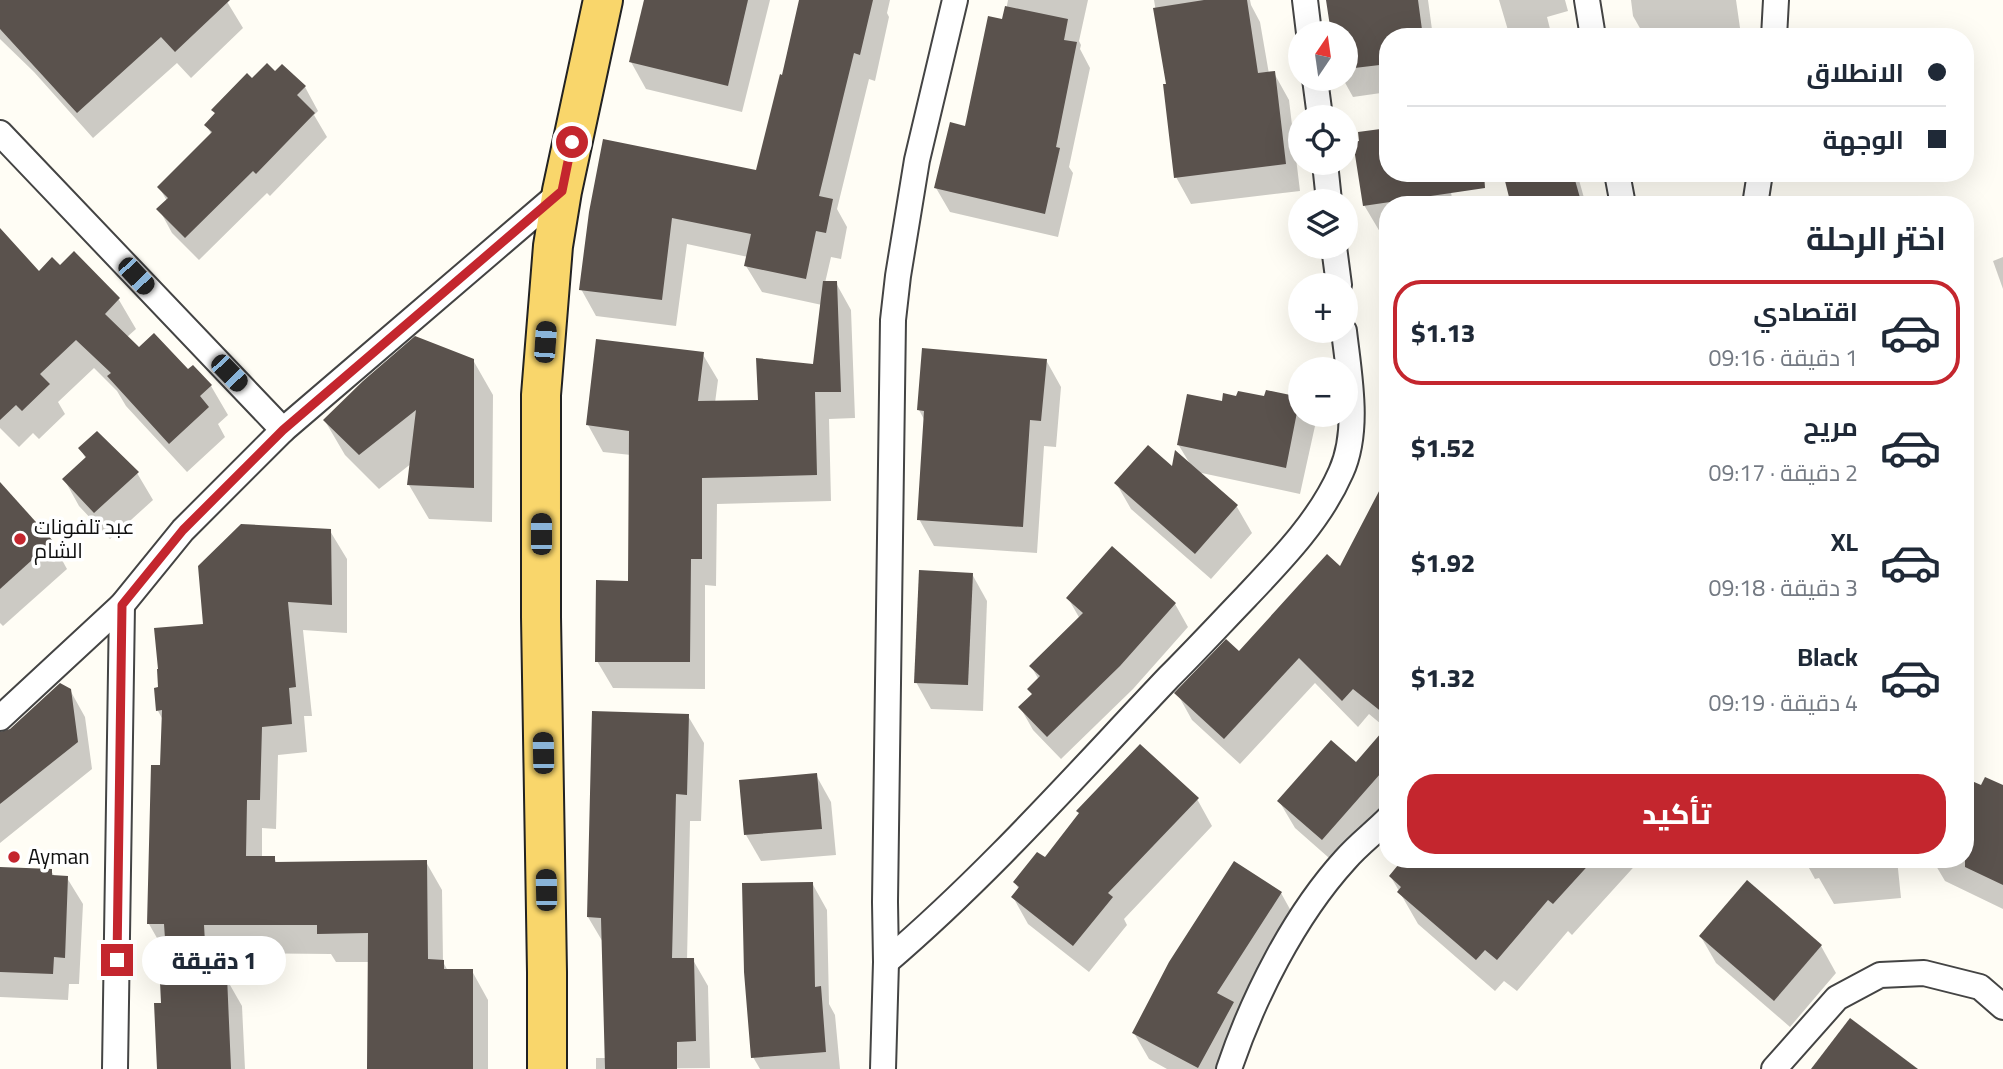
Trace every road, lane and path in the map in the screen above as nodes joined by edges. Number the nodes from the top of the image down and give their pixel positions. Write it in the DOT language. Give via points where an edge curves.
graph roads {
  1 [pos="603,0"];
  2 [pos="955,0"];
  3 [pos="1304,0"];
  4 [pos="1587,0"];
  5 [pos="1776,0"];
  6 [pos="1307,21"];
  7 [pos="1592,28"];
  8 [pos="1774,28"];
  9 [pos="0,133"];
  10 [pos="562,191"];
  11 [pos="1345,343"];
  12 [pos="283,430"];
  13 [pos="122,605"];
  14 [pos="0,718"];
  15 [pos="1379,827"];
  16 [pos="886,962"];
  17 [pos="2003,1007"];
  18 [pos="115,1069"];
  19 [pos="547,1069"];
  20 [pos="883,1069"];
  21 [pos="1229,1069"];
  22 [pos="1774,1069"];
  1 -- 10 [label="main road"];
  2 -- 16 [label="street" via="917,160 893,320"];
  3 -- 6 [label="street"];
  4 -- 7 [label="street"];
  5 -- 8 [label="street"];
  9 -- 12 [label="street"];
  10 -- 12 [label="street"];
  10 -- 19 [label="main road" via="550,268 541,395"];
  11 -- 16 [label="street" via="1352,428 1342,470 1318,515 1270,572 995,862"];
  12 -- 13 [label="street" via="183,530"];
  13 -- 14 [label="street"];
  13 -- 18 [label="street"];
  15 -- 21 [label="street" via="1345,859 1315,897 1278,957"];
  16 -- 20 [label="street"];
  17 -- 22 [label="street" via="1980,987 1924,973 1880,975 1837,998"];
}
